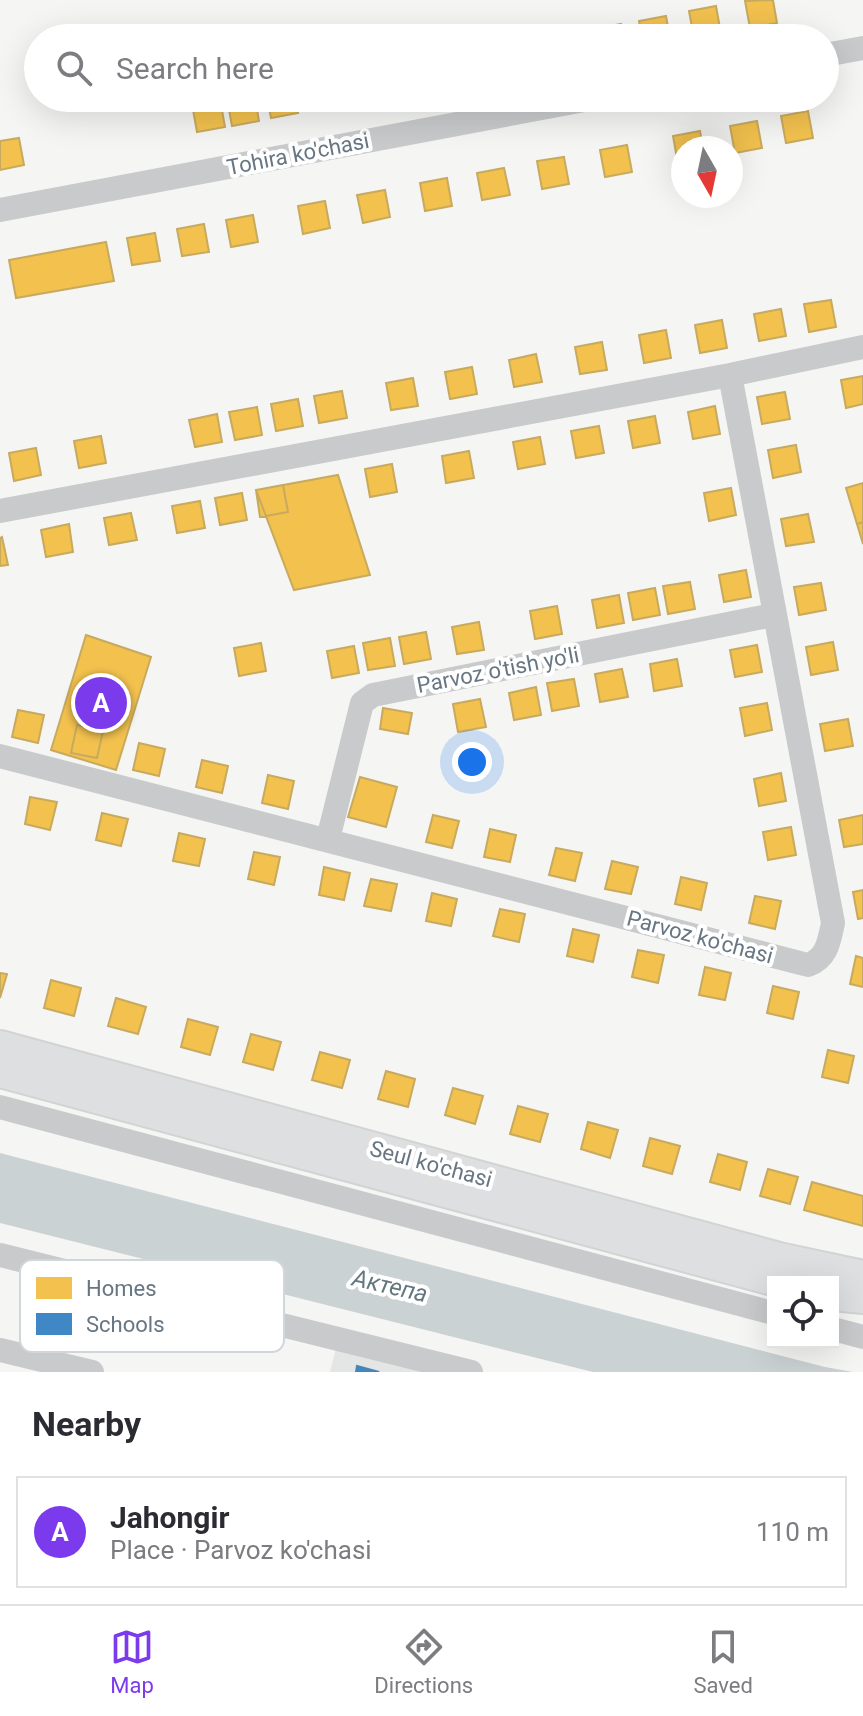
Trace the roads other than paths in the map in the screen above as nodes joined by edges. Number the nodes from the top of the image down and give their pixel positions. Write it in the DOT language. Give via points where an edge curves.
graph roads {
  1 [pos="863,48"];
  2 [pos="839,52"];
  3 [pos="521,112"];
  4 [pos="0,210"];
  5 [pos="863,347"];
  6 [pos="730,375"];
  7 [pos="0,511"];
  8 [pos="773,615"];
  9 [pos="0,756"];
  10 [pos="328,839"];
  11 [pos="0,1046"];
  12 [pos="0,1072"];
  13 [pos="0,1107"];
  14 [pos="0,1255"];
  15 [pos="20,1260"];
  16 [pos="863,1276"];
  17 [pos="767,1278"];
  18 [pos="839,1296"];
  19 [pos="863,1298"];
  20 [pos="767,1311"];
  21 [pos="284,1326"];
  22 [pos="839,1331"];
  23 [pos="863,1337"];
  24 [pos="0,1350"];
  25 [pos="79,1371"];
  26 [pos="471,1372"];
  1 -- 2 [label="street"];
  3 -- 4 [label="street, Tohira ko'chasi"];
  5 -- 6 [label="street"];
  6 -- 7 [label="street"];
  6 -- 8 [label="street, Parvoz ko'chasi"];
  8 -- 10 [label="street, Parvoz o'tish yo'li" via="367,698"];
  8 -- 10 [label="street, Parvoz ko'chasi" via="833,923 819,961 808,965"];
  9 -- 10 [label="street, Parvoz ko'chasi"];
  11 -- 16 [label="main road, Seul ko'chasi" via="779,1258"];
  12 -- 17 [label="main road, Seul ko'chasi"];
  13 -- 20 [label="street"];
  14 -- 15 [label="street"];
  18 -- 19 [label="main road"];
  21 -- 26 [label="street"];
  22 -- 23 [label="street"];
  24 -- 25 [label="street"];
}
